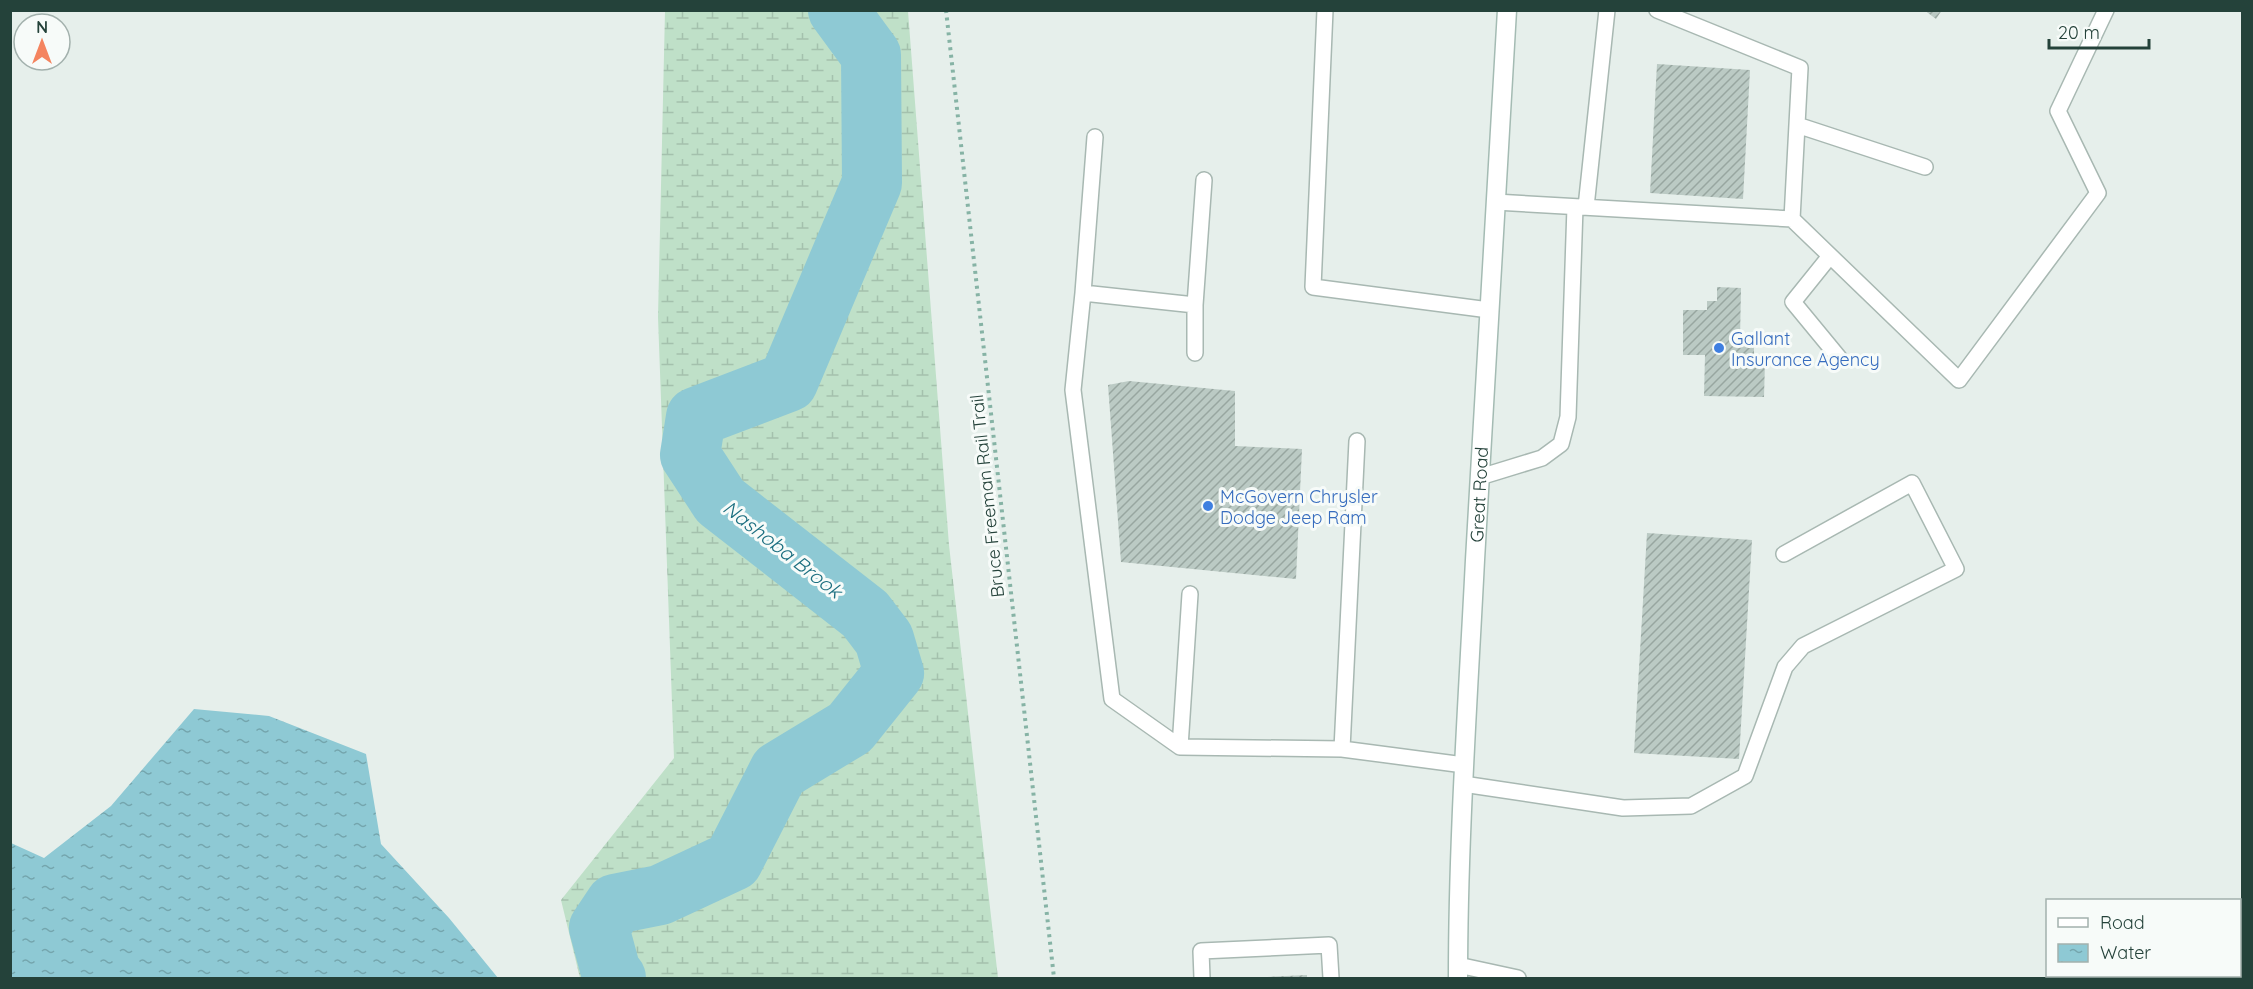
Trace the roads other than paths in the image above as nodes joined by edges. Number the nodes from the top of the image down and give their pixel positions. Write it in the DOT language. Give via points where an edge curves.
graph roads {
  1 [pos="1325,10"];
  2 [pos="1508,10"];
  3 [pos="1607,10"];
  4 [pos="1657,10"];
  5 [pos="2106,10"];
  6 [pos="1797,125"];
  7 [pos="1095,137"];
  8 [pos="1924,167"];
  9 [pos="1204,180"];
  10 [pos="1495,202"];
  11 [pos="1581,207"];
  12 [pos="1792,219"];
  13 [pos="1830,256"];
  14 [pos="1083,293"];
  15 [pos="1195,305"];
  16 [pos="1489,310"];
  17 [pos="1195,353"];
  18 [pos="1840,359"];
  19 [pos="1357,441"];
  20 [pos="1480,477"];
  21 [pos="1784,554"];
  22 [pos="1190,594"];
  23 [pos="1180,747"];
  24 [pos="1342,749"];
  25 [pos="1464,765"];
  26 [pos="1463,784"];
  27 [pos="1458,972"];
  28 [pos="1202,978"];
  29 [pos="1331,978"];
  30 [pos="1518,978"];
  1 -- 16 [label="lane" via="1313,287"];
  2 -- 10 [label="main road, Great Road"];
  3 -- 11 [label="lane"];
  4 -- 6 [label="lane" via="1800,68"];
  5 -- 13 [label="lane" via="2058,111 2098,193 1959,380"];
  6 -- 8 [label="lane"];
  6 -- 12 [label="lane"];
  7 -- 14 [label="lane"];
  9 -- 15 [label="lane"];
  10 -- 11 [label="lane"];
  10 -- 16 [label="main road, Great Road"];
  11 -- 12 [label="lane"];
  11 -- 20 [label="lane" via="1568,417 1561,444 1542,458"];
  12 -- 13 [label="lane"];
  13 -- 18 [label="lane" via="1793,302"];
  14 -- 15 [label="lane"];
  14 -- 23 [label="lane" via="1073,390 1112,699"];
  15 -- 17 [label="lane"];
  16 -- 20 [label="main road, Great Road"];
  19 -- 24 [label="lane"];
  20 -- 25 [label="main road, Great Road"];
  21 -- 26 [label="lane" via="1912,483 1956,569 1803,646 1785,667 1745,776 1691,806 1623,808"];
  22 -- 23 [label="lane"];
  23 -- 24 [label="lane"];
  24 -- 25 [label="lane"];
  25 -- 26 [label="main road, Great Road"];
  26 -- 27 [label="main road, Great Road"];
  27 -- 30 [label="lane"];
  28 -- 29 [label="lane" via="1201,951 1329,945"];
}
